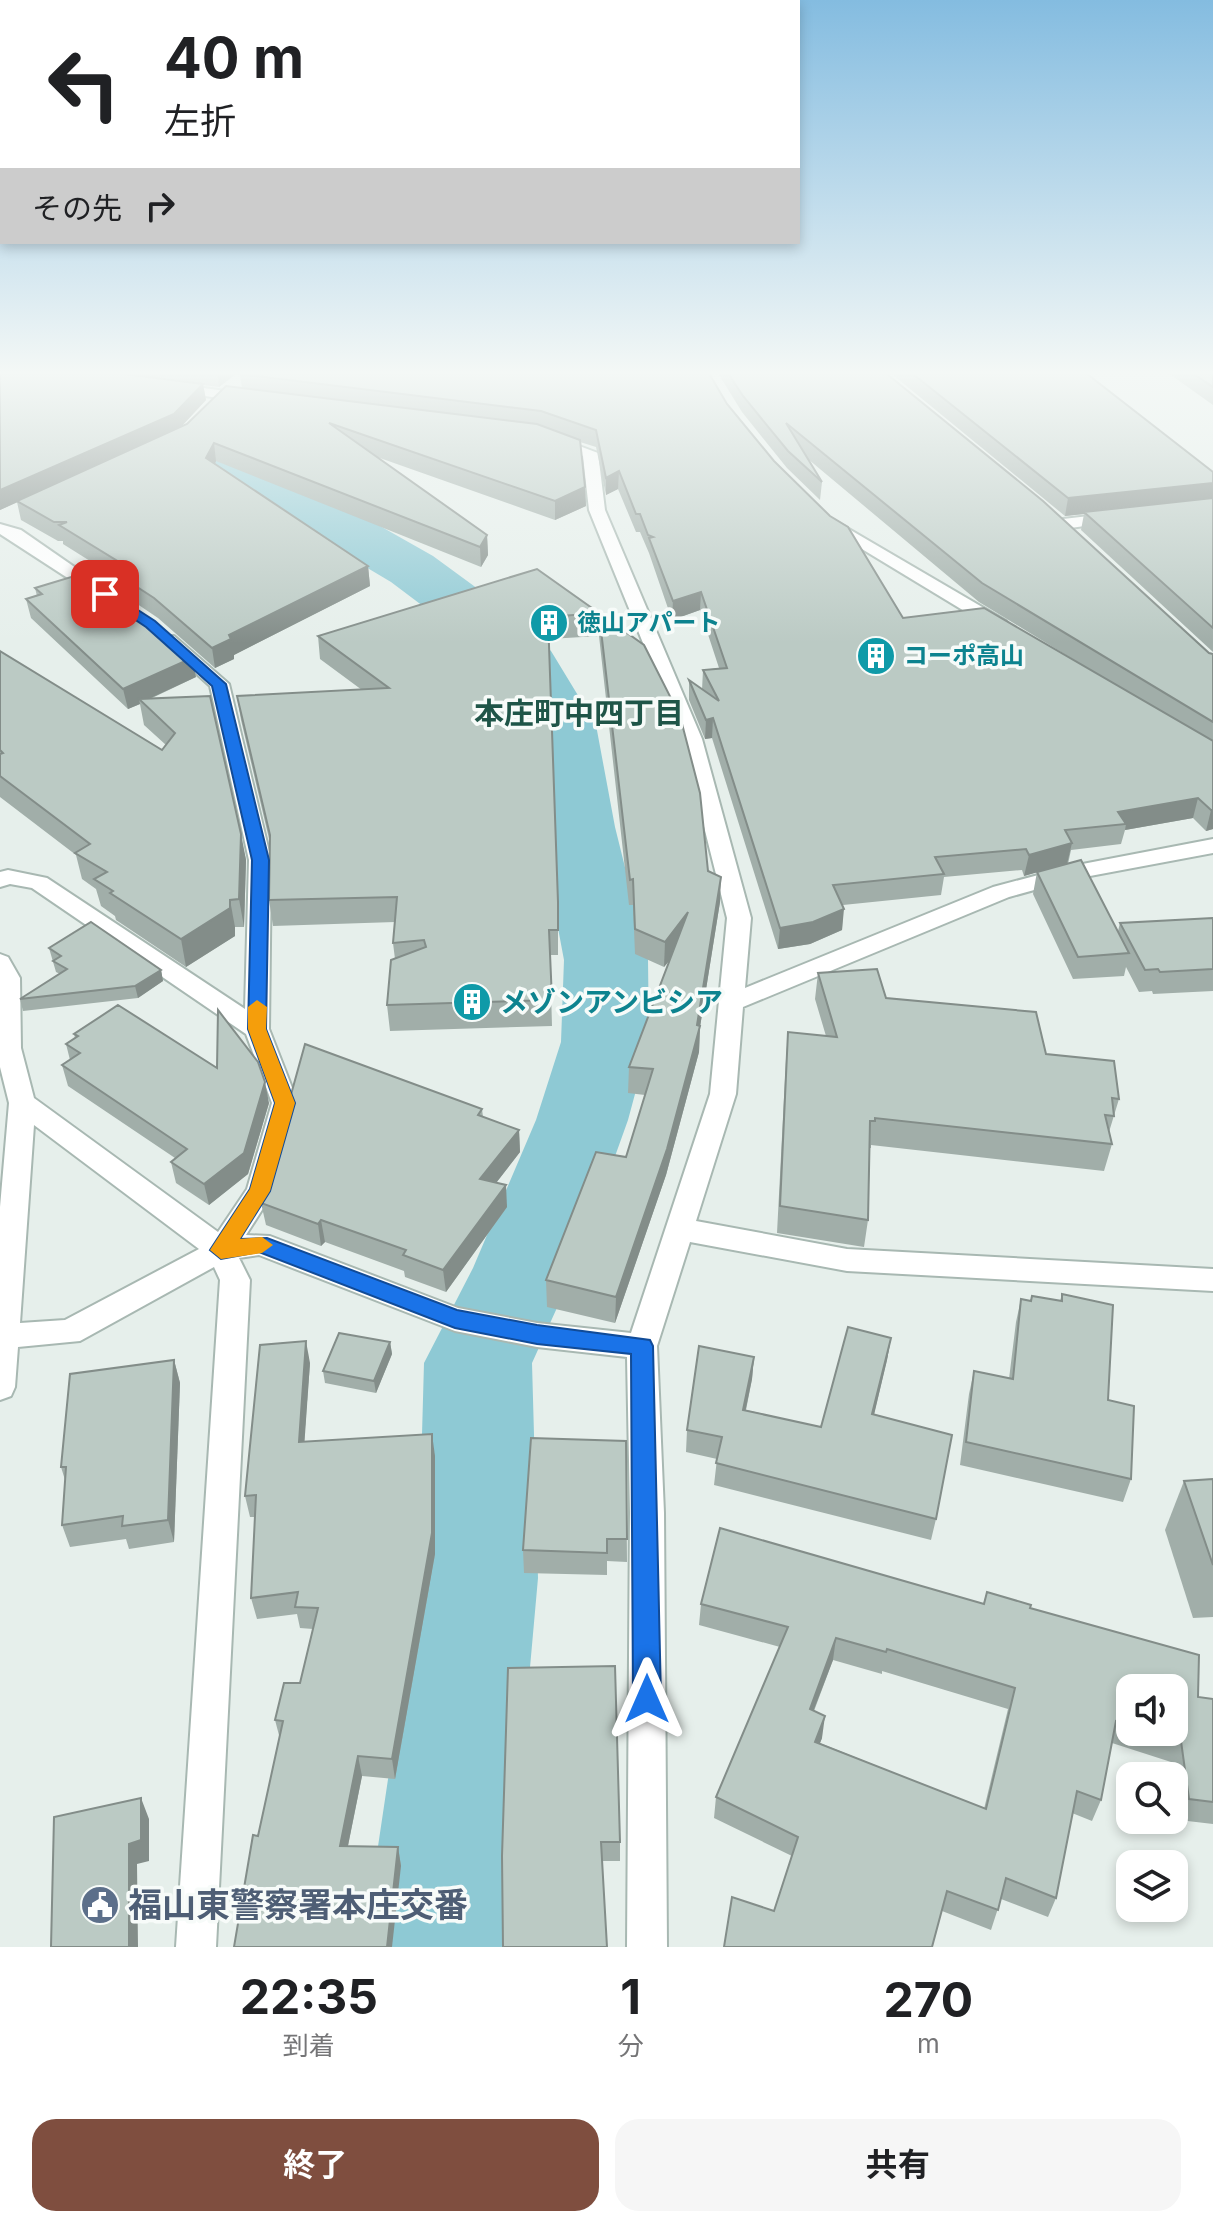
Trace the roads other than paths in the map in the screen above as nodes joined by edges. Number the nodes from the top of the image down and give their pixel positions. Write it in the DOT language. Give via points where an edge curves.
graph roads {
  1 [pos="591,461"];
  2 [pos="818,511"];
  3 [pos="1138,516"];
  4 [pos="4,522"];
  5 [pos="1084,544"];
  6 [pos="126,608"];
  7 [pos="150,624"];
  8 [pos="1020,638"];
  9 [pos="1213,846"];
  10 [pos="0,880"];
  11 [pos="0,962"];
  12 [pos="732,1002"];
  13 [pos="257,1029"];
  14 [pos="4,1047"];
  15 [pos="22,1103"];
  16 [pos="679,1229"];
  17 [pos="221,1250"];
  18 [pos="1213,1280"];
  19 [pos="3,1336"];
  20 [pos="642,1346"];
  21 [pos="0,1387"];
  22 [pos="196,1947"];
  23 [pos="647,1947"];
  1 -- 12 [label="street" via="597,510 692,739 722,842 739,918"];
  2 -- 8 [label="street" via="837,529"];
  3 -- 5 [label="street" via="1057,519"];
  4 -- 6 [label="street"];
  7 -- 13 [label="street" via="219,684 260,860"];
  9 -- 12 [label="street" via="1001,892"];
  10 -- 13 [label="street" via="39,883"];
  11 -- 14 [label="street" via="8,978"];
  12 -- 16 [label="street" via="723,1094"];
  13 -- 17 [label="street" via="285,1103 260,1191"];
  14 -- 15 [label="street"];
  15 -- 17 [label="street"];
  15 -- 19 [label="street"];
  16 -- 18 [label="street" via="847,1260"];
  16 -- 20 [label="street"];
  17 -- 19 [label="street" via="69,1332"];
  17 -- 20 [label="street" via="260,1244 455,1319 537,1335"];
  17 -- 22 [label="street" via="235,1280"];
  19 -- 21 [label="street"];
  20 -- 23 [label="street"];
}
